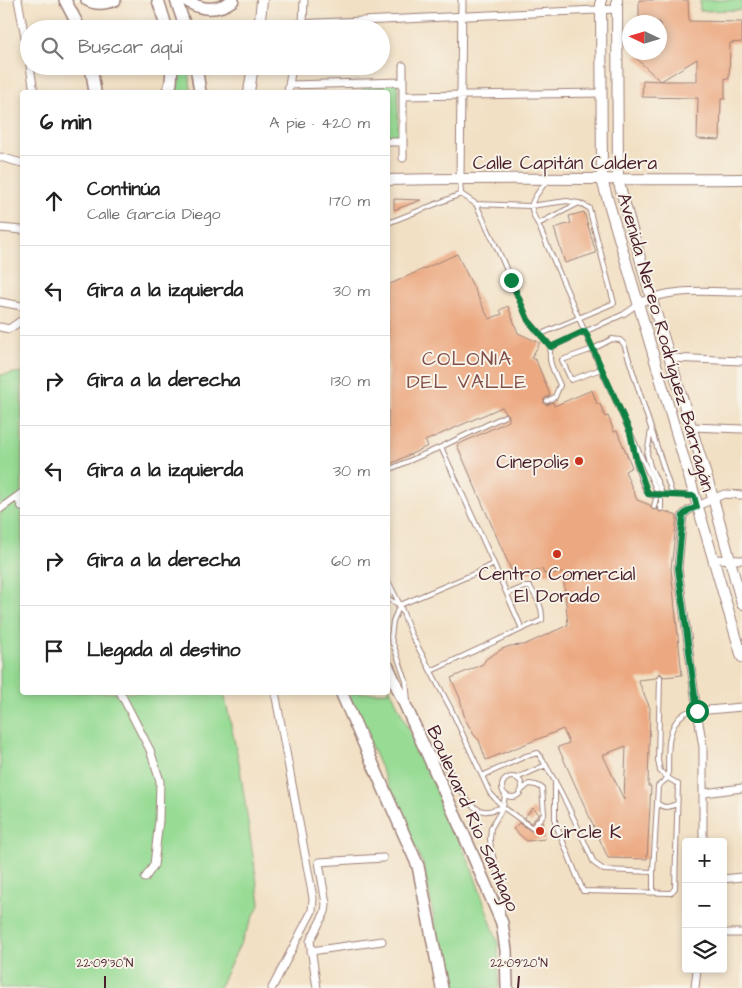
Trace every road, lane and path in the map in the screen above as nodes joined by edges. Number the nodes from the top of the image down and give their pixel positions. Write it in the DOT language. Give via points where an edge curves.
graph roads {
  1 [pos="18,0"];
  2 [pos="65,0"];
  3 [pos="87,0"];
  4 [pos="115,0"];
  5 [pos="158,0"];
  6 [pos="176,0"];
  7 [pos="186,0"];
  8 [pos="233,0"];
  9 [pos="262,0"];
  10 [pos="304,0"];
  11 [pos="462,0"];
  12 [pos="601,4"];
  13 [pos="617,5"];
  14 [pos="462,15"];
  15 [pos="22,20"];
  16 [pos="75,20"];
  17 [pos="164,20"];
  18 [pos="183,20"];
  19 [pos="260,20"];
  20 [pos="303,20"];
  21 [pos="363,20"];
  22 [pos="403,66"];
  23 [pos="31,75"];
  24 [pos="92,75"];
  25 [pos="171,75"];
  26 [pos="197,75"];
  27 [pos="252,75"];
  28 [pos="291,75"];
  29 [pos="403,82"];
  30 [pos="289,89"];
  31 [pos="34,90"];
  32 [pos="95,90"];
  33 [pos="169,90"];
  34 [pos="200,90"];
  35 [pos="249,90"];
  36 [pos="602,93"];
  37 [pos="461,95"];
  38 [pos="404,96"];
  39 [pos="390,142"];
  40 [pos="403,142"];
  41 [pos="0,157"];
  42 [pos="403,158"];
  43 [pos="20,162"];
  44 [pos="460,178"];
  45 [pos="548,178"];
  46 [pos="742,179"];
  47 [pos="390,180"];
  48 [pos="602,180"];
  49 [pos="618,180"];
  50 [pos="461,194"];
  51 [pos="579,203"];
  52 [pos="476,204"];
  53 [pos="530,206"];
  54 [pos="390,222"];
  55 [pos="538,224"];
  56 [pos="0,228"];
  57 [pos="20,230"];
  58 [pos="742,292"];
  59 [pos="651,297"];
  60 [pos="0,302"];
  61 [pos="639,304"];
  62 [pos="20,306"];
  63 [pos="579,318"];
  64 [pos="20,321"];
  65 [pos="0,327"];
  66 [pos="585,331"];
  67 [pos="541,334"];
  68 [pos="551,347"];
  69 [pos="593,349"];
  70 [pos="670,358"];
  71 [pos="742,361"];
  72 [pos="601,369"];
  73 [pos="547,401"];
  74 [pos="505,416"];
  75 [pos="651,427"];
  76 [pos="692,427"];
  77 [pos="742,429"];
  78 [pos="630,432"];
  79 [pos="441,447"];
  80 [pos="390,469"];
  81 [pos="672,494"];
  82 [pos="20,495"];
  83 [pos="742,495"];
  84 [pos="694,496"];
  85 [pos="713,498"];
  86 [pos="654,507"];
  87 [pos="697,507"];
  88 [pos="661,509"];
  89 [pos="0,510"];
  90 [pos="714,559"];
  91 [pos="729,560"];
  92 [pos="742,560"];
  93 [pos="494,564"];
  94 [pos="390,585"];
  95 [pos="507,594"];
  96 [pos="390,600"];
  97 [pos="400,604"];
  98 [pos="742,604"];
  99 [pos="522,629"];
  100 [pos="740,643"];
  101 [pos="742,657"];
  102 [pos="431,671"];
  103 [pos="390,672"];
  104 [pos="660,677"];
  105 [pos="122,695"];
  106 [pos="276,695"];
  107 [pos="342,695"];
  108 [pos="742,707"];
  109 [pos="697,711"];
  110 [pos="408,713"];
  111 [pos="426,752"];
  112 [pos="546,765"];
  113 [pos="482,776"];
  114 [pos="517,778"];
  115 [pos="668,778"];
  116 [pos="555,781"];
  117 [pos="742,788"];
  118 [pos="522,790"];
  119 [pos="704,793"];
  120 [pos="505,794"];
  121 [pos="657,803"];
  122 [pos="677,804"];
  123 [pos="503,807"];
  124 [pos="703,838"];
  125 [pos="382,858"];
  126 [pos="653,872"];
  127 [pos="742,877"];
  128 [pos="145,878"];
  129 [pos="727,879"];
  130 [pos="653,892"];
  131 [pos="502,923"];
  132 [pos="727,933"];
  133 [pos="742,934"];
  134 [pos="382,941"];
  135 [pos="311,951"];
  136 [pos="697,973"];
  137 [pos="272,988"];
  138 [pos="317,988"];
  139 [pos="442,988"];
  140 [pos="507,988"];
  141 [pos="695,988"];
  1 -- 15 [label="street"];
  2 -- 16 [label="main road"];
  3 -- 4 [label="main road" via="102,4"];
  5 -- 17 [label="main road"];
  6 -- 18 [label="main road"];
  7 -- 8 [label="main road" via="202,8 222,6"];
  9 -- 19 [label="street"];
  10 -- 20 [label="street"];
  11 -- 14 [label="street"];
  12 -- 13 [label="street"];
  12 -- 14 [label="street"];
  12 -- 36 [label="street, Avenida Nereo Rodríguez Barragán"];
  13 -- 49 [label="street, Avenida Nereo Rodríguez Barragán"];
  14 -- 21 [label="street"];
  14 -- 37 [label="street"];
  22 -- 29 [label="street"];
  23 -- 31 [label="street"];
  24 -- 32 [label="main road"];
  25 -- 33 [label="main road"];
  26 -- 34 [label="main road"];
  27 -- 35 [label="street"];
  28 -- 30 [label="street"];
  29 -- 30 [label="street"];
  29 -- 38 [label="street"];
  36 -- 37 [label="street"];
  36 -- 48 [label="street, Avenida Nereo Rodríguez Barragán"];
  37 -- 38 [label="street"];
  37 -- 44 [label="street"];
  38 -- 40 [label="street"];
  39 -- 40 [label="street"];
  40 -- 42 [label="street"];
  41 -- 43 [label="street"];
  44 -- 45 [label="street, Calle Capitán Caldera"];
  44 -- 47 [label="street, Calle Capitán Caldera"];
  44 -- 50 [label="lane"];
  45 -- 48 [label="street, Calle Capitán Caldera"];
  45 -- 53 [label="lane"];
  46 -- 49 [label="street, Calle Capitán Caldera"];
  48 -- 49 [label="street, Calle Capitán Caldera"];
  48 -- 61 [label="street, Avenida Nereo Rodríguez Barragán"];
  49 -- 59 [label="street, Avenida Nereo Rodríguez Barragán"];
  50 -- 52 [label="lane"];
  50 -- 54 [label="lane"];
  51 -- 53 [label="lane" via="567,201"];
  51 -- 55 [label="lane"];
  51 -- 63 [label="lane" via="589,208 614,303"];
  52 -- 53 [label="lane"];
  52 -- 67 [label="lane" via="528,320"];
  53 -- 55 [label="lane"];
  55 -- 63 [label="lane"];
  56 -- 57 [label="street"];
  58 -- 59 [label="street" via="666,293"];
  59 -- 61 [label="street"];
  59 -- 70 [label="street, Avenida Nereo Rodríguez Barragán"];
  60 -- 62 [label="street"];
  61 -- 66 [label="lane"];
  61 -- 84 [label="street, Avenida Nereo Rodríguez Barragán"];
  63 -- 66 [label="lane"];
  63 -- 67 [label="lane"];
  64 -- 65 [label="street" via="9,329"];
  66 -- 68 [label="lane"];
  66 -- 69 [label="lane"];
  67 -- 68 [label="lane"];
  68 -- 73 [label="lane" via="550,363 560,385 555,397"];
  69 -- 72 [label="lane"];
  69 -- 72 [label="lane" via="562,360 571,380"];
  69 -- 75 [label="lane" via="612,340 620,340 624,344"];
  70 -- 71 [label="street"];
  70 -- 76 [label="street, Avenida Nereo Rodríguez Barragán"];
  72 -- 78 [label="lane"];
  74 -- 79 [label="lane"];
  75 -- 81 [label="lane"];
  75 -- 88 [label="lane" via="647,454 661,490"];
  76 -- 77 [label="street"];
  76 -- 85 [label="street, Avenida Nereo Rodríguez Barragán"];
  78 -- 81 [label="lane, bridge" via="646,491"];
  78 -- 86 [label="lane" via="658,494"];
  79 -- 80 [label="lane"];
  79 -- 93 [label="lane"];
  81 -- 84 [label="lane"];
  82 -- 89 [label="street"];
  83 -- 85 [label="street" via="724,494"];
  84 -- 87 [label="street, Avenida Nereo Rodríguez Barragán"];
  85 -- 87 [label="street"];
  85 -- 91 [label="street, Avenida Nereo Rodríguez Barragán"];
  87 -- 90 [label="street, Avenida Nereo Rodríguez Barragán"];
  87 -- 109 [label="street" via="683,515 678,568"];
  90 -- 91 [label="street"];
  90 -- 100 [label="street, Avenida Nereo Rodríguez Barragán"];
  91 -- 92 [label="street"];
  91 -- 98 [label="street, Avenida Nereo Rodríguez Barragán"];
  93 -- 95 [label="lane"];
  93 -- 97 [label="lane"];
  94 -- 97 [label="lane"];
  95 -- 99 [label="lane"];
  95 -- 99 [label="lane" via="530,587 540,603 542,620"];
  96 -- 97 [label="lane"];
  97 -- 102 [label="lane" via="411,634"];
  97 -- 110 [label="lane" via="391,638 406,681"];
  99 -- 102 [label="lane"];
  100 -- 101 [label="street, Avenida Nereo Rodríguez Barragán"];
  102 -- 113 [label="lane"];
  103 -- 110 [label="main road, Boulevard Río Santiago"];
  104 -- 115 [label="lane" via="658,760 660,771"];
  105 -- 128 [label="street" via="150,750 160,781 154,865"];
  106 -- 137 [label="street" via="313,898 312,911"];
  107 -- 139 [label="main road" via="418,866"];
  108 -- 109 [label="street"];
  109 -- 115 [label="lane" via="685,713 669,734"];
  109 -- 119 [label="street" via="703,747"];
  110 -- 111 [label="main road, Boulevard Río Santiago"];
  111 -- 123 [label="lane" via="439,759 477,809 484,811"];
  111 -- 131 [label="main road, Boulevard Río Santiago"];
  112 -- 113 [label="lane" via="538,753"];
  112 -- 114 [label="lane"];
  112 -- 116 [label="lane"];
  113 -- 123 [label="lane" via="490,793"];
  114 -- 118 [label="lane" via="522,783"];
  114 -- 120 [label="lane" via="511,776 502,782"];
  115 -- 121 [label="lane" via="658,786"];
  115 -- 122 [label="lane" via="678,784"];
  116 -- 126 [label="lane" via="594,863 604,870"];
  116 -- 130 [label="lane" via="555,822 583,891"];
  117 -- 119 [label="street"];
  118 -- 120 [label="lane" via="515,797"];
  118 -- 123 [label="lane" via="529,784 542,788 544,814 532,828"];
  119 -- 124 [label="street"];
  120 -- 123 [label="lane"];
  121 -- 122 [label="lane" via="668,808"];
  121 -- 126 [label="lane"];
  122 -- 130 [label="lane" via="675,888 671,893"];
  123 -- 131 [label="lane" via="491,828 490,839 502,889"];
  125 -- 135 [label="street" via="319,862 326,904 310,941"];
  126 -- 130 [label="lane"];
  127 -- 129 [label="street"];
  131 -- 140 [label="main road, Boulevard Río Santiago"];
  132 -- 133 [label="street"];
  134 -- 135 [label="street"];
  135 -- 138 [label="street"];
  136 -- 141 [label="street"];
}
